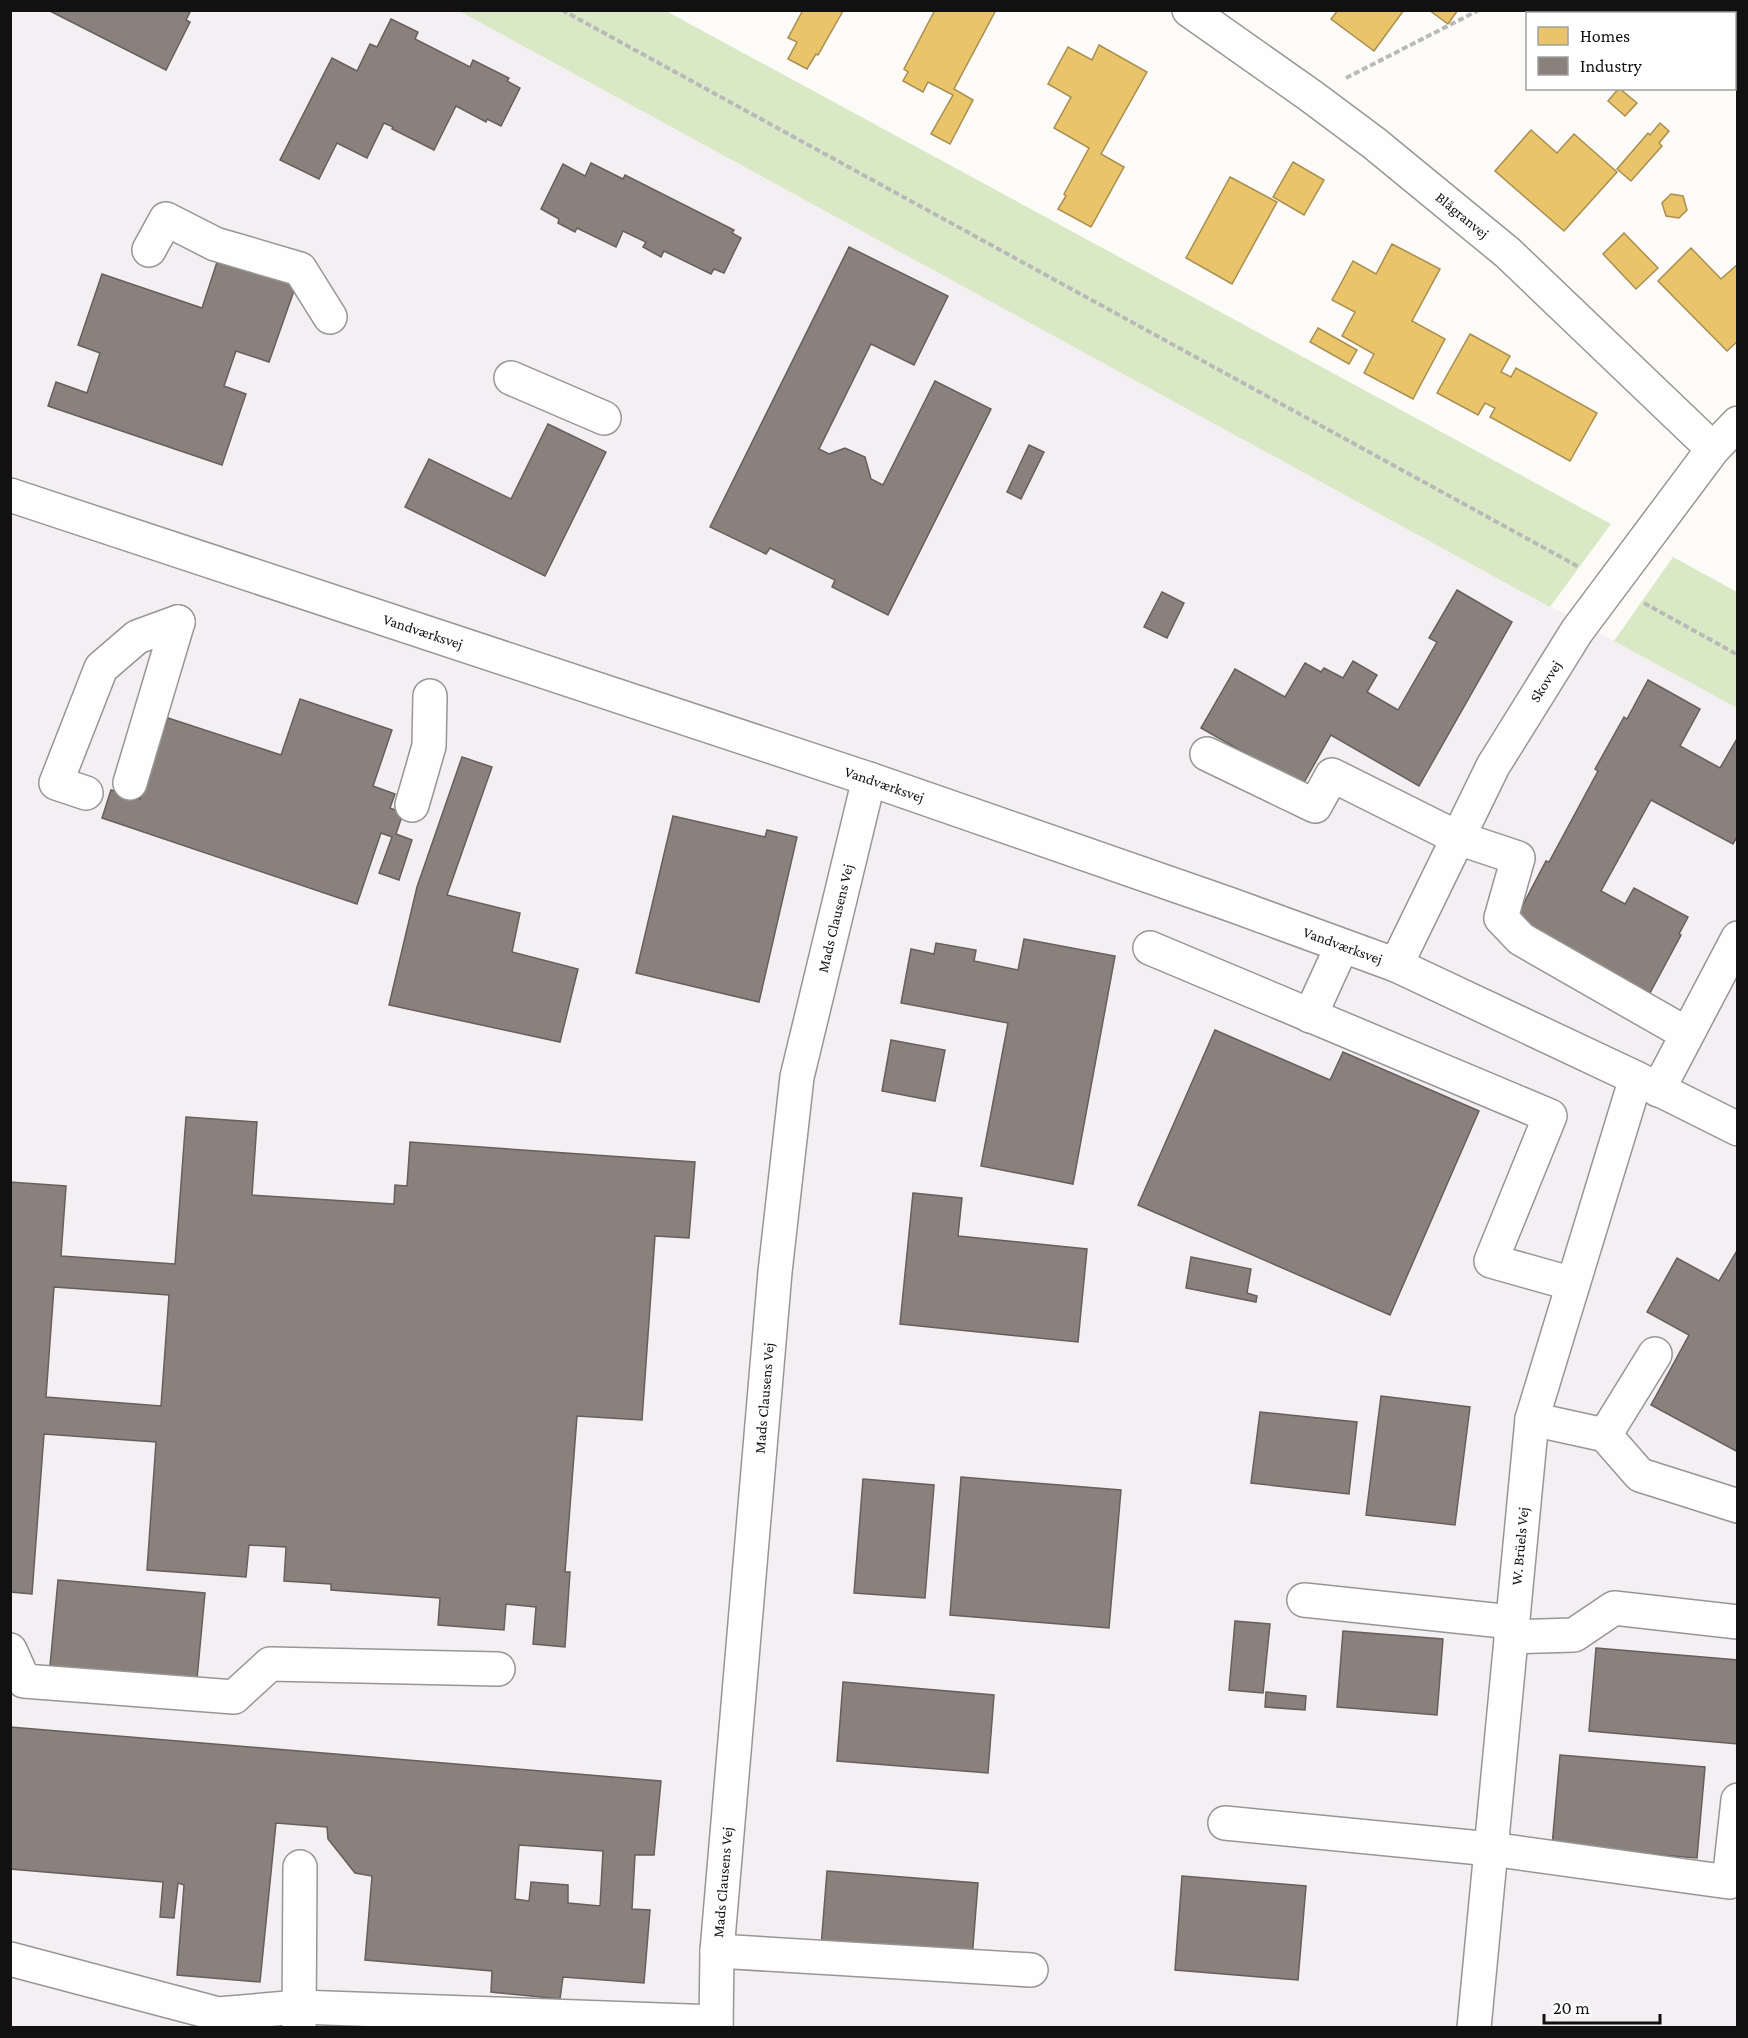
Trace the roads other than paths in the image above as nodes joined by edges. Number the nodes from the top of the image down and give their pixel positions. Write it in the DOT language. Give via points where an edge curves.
graph roads {
  1 [pos="1189,10"];
  2 [pos="149,250"];
  3 [pos="330,317"];
  4 [pos="510,378"];
  5 [pos="604,418"];
  6 [pos="1737,423"];
  7 [pos="1713,449"];
  8 [pos="10,495"];
  9 [pos="430,696"];
  10 [pos="1207,754"];
  11 [pos="869,779"];
  12 [pos="130,783"];
  13 [pos="86,793"];
  14 [pos="412,805"];
  15 [pos="1458,838"];
  16 [pos="1737,938"];
  17 [pos="1342,946"];
  18 [pos="1150,948"];
  19 [pos="1396,965"];
  20 [pos="1310,1016"];
  21 [pos="1687,1034"];
  22 [pos="1647,1084"];
  23 [pos="1737,1129"];
  24 [pos="1573,1284"];
  25 [pos="1655,1354"];
  26 [pos="1532,1419"];
  27 [pos="1605,1435"];
  28 [pos="1737,1506"];
  29 [pos="1304,1600"];
  30 [pos="1737,1622"];
  31 [pos="1512,1629"];
  32 [pos="10,1650"];
  33 [pos="498,1669"];
  34 [pos="1737,1800"];
  35 [pos="1225,1823"];
  36 [pos="1491,1849"];
  37 [pos="300,1867"];
  38 [pos="717,1951"];
  39 [pos="10,1959"];
  40 [pos="1031,1970"];
  41 [pos="299,2017"];
  42 [pos="716,2025"];
  43 [pos="1474,2028"];
  1 -- 7 [label="street, Blågranvej" via="1374,143 1508,254"];
  2 -- 3 [label="street" via="166,219 215,243 300,269"];
  4 -- 5 [label="street"];
  6 -- 7 [label="street, Skovvej"];
  7 -- 15 [label="street, Skovvej" via="1577,631 1493,766"];
  8 -- 11 [label="street, Vandværksvej"];
  9 -- 14 [label="street" via="429,747"];
  10 -- 15 [label="street" via="1315,806 1332,775"];
  11 -- 17 [label="street, Vandværksvej"];
  11 -- 38 [label="street, Mads Clausens Vej" via="797,1077 775,1272"];
  12 -- 13 [label="street" via="178,622 137,637 101,668 56,783"];
  15 -- 19 [label="street, Skovvej"];
  15 -- 21 [label="street" via="1518,858 1501,918 1521,939"];
  16 -- 21 [label="street, W. Brüels Vej"];
  17 -- 19 [label="street, Vandværksvej"];
  17 -- 20 [label="street"];
  18 -- 20 [label="street"];
  19 -- 22 [label="street, Vandværksvej"];
  20 -- 24 [label="street" via="1550,1116 1491,1261"];
  21 -- 22 [label="street, W. Brüels Vej"];
  22 -- 23 [label="street, Vandværksvej"];
  22 -- 24 [label="street, W. Brüels Vej"];
  24 -- 26 [label="street, W. Brüels Vej"];
  25 -- 27 [label="street"];
  26 -- 27 [label="street"];
  26 -- 31 [label="street, W. Brüels Vej"];
  27 -- 28 [label="street" via="1640,1475"];
  29 -- 31 [label="street"];
  30 -- 31 [label="street" via="1614,1608 1574,1635"];
  31 -- 36 [label="street, W. Brüels Vej"];
  32 -- 33 [label="street" via="24,1681 234,1697 270,1664"];
  34 -- 36 [label="street" via="1729,1882"];
  35 -- 36 [label="street"];
  36 -- 43 [label="street, W. Brüels Vej"];
  37 -- 41 [label="street"];
  38 -- 40 [label="street"];
  38 -- 42 [label="street, Mads Clausens Vej"];
  39 -- 41 [label="street" via="218,2014"];
  41 -- 42 [label="street"];
}
